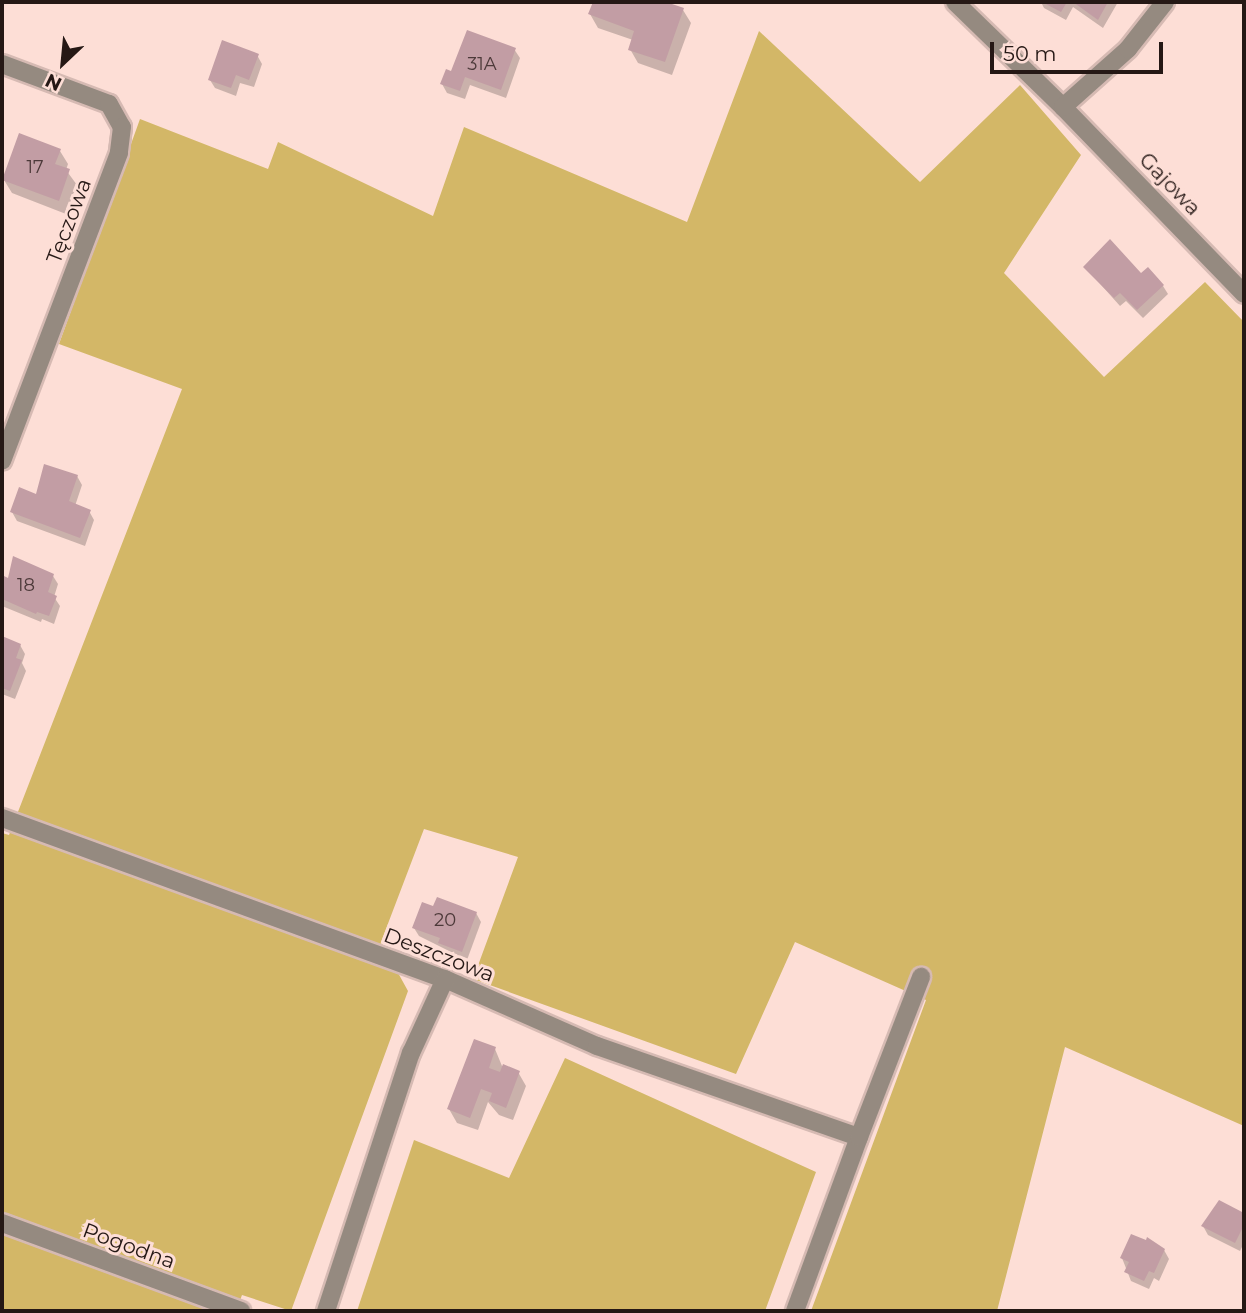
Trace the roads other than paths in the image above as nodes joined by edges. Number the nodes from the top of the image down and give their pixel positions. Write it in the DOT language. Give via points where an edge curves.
graph roads {
  1 [pos="955,2"];
  2 [pos="1165,2"];
  3 [pos="2,64"];
  4 [pos="1063,107"];
  5 [pos="1244,294"];
  6 [pos="2,461"];
  7 [pos="2,818"];
  8 [pos="921,978"];
  9 [pos="444,979"];
  10 [pos="859,1137"];
  11 [pos="2,1223"];
  12 [pos="241,1311"];
  13 [pos="326,1311"];
  14 [pos="795,1311"];
  1 -- 4 [label="street, Gajowa"];
  2 -- 4 [label="street" via="1128,49"];
  3 -- 6 [label="street, Tęczowa" via="109,104 122,127 119,153"];
  4 -- 5 [label="street, Gajowa"];
  7 -- 9 [label="street, Deszczowa"];
  8 -- 10 [label="street"];
  9 -- 10 [label="street, Deszczowa" via="597,1046"];
  9 -- 13 [label="street" via="411,1053"];
  10 -- 14 [label="street"];
  11 -- 12 [label="street, Pogodna"];
}
